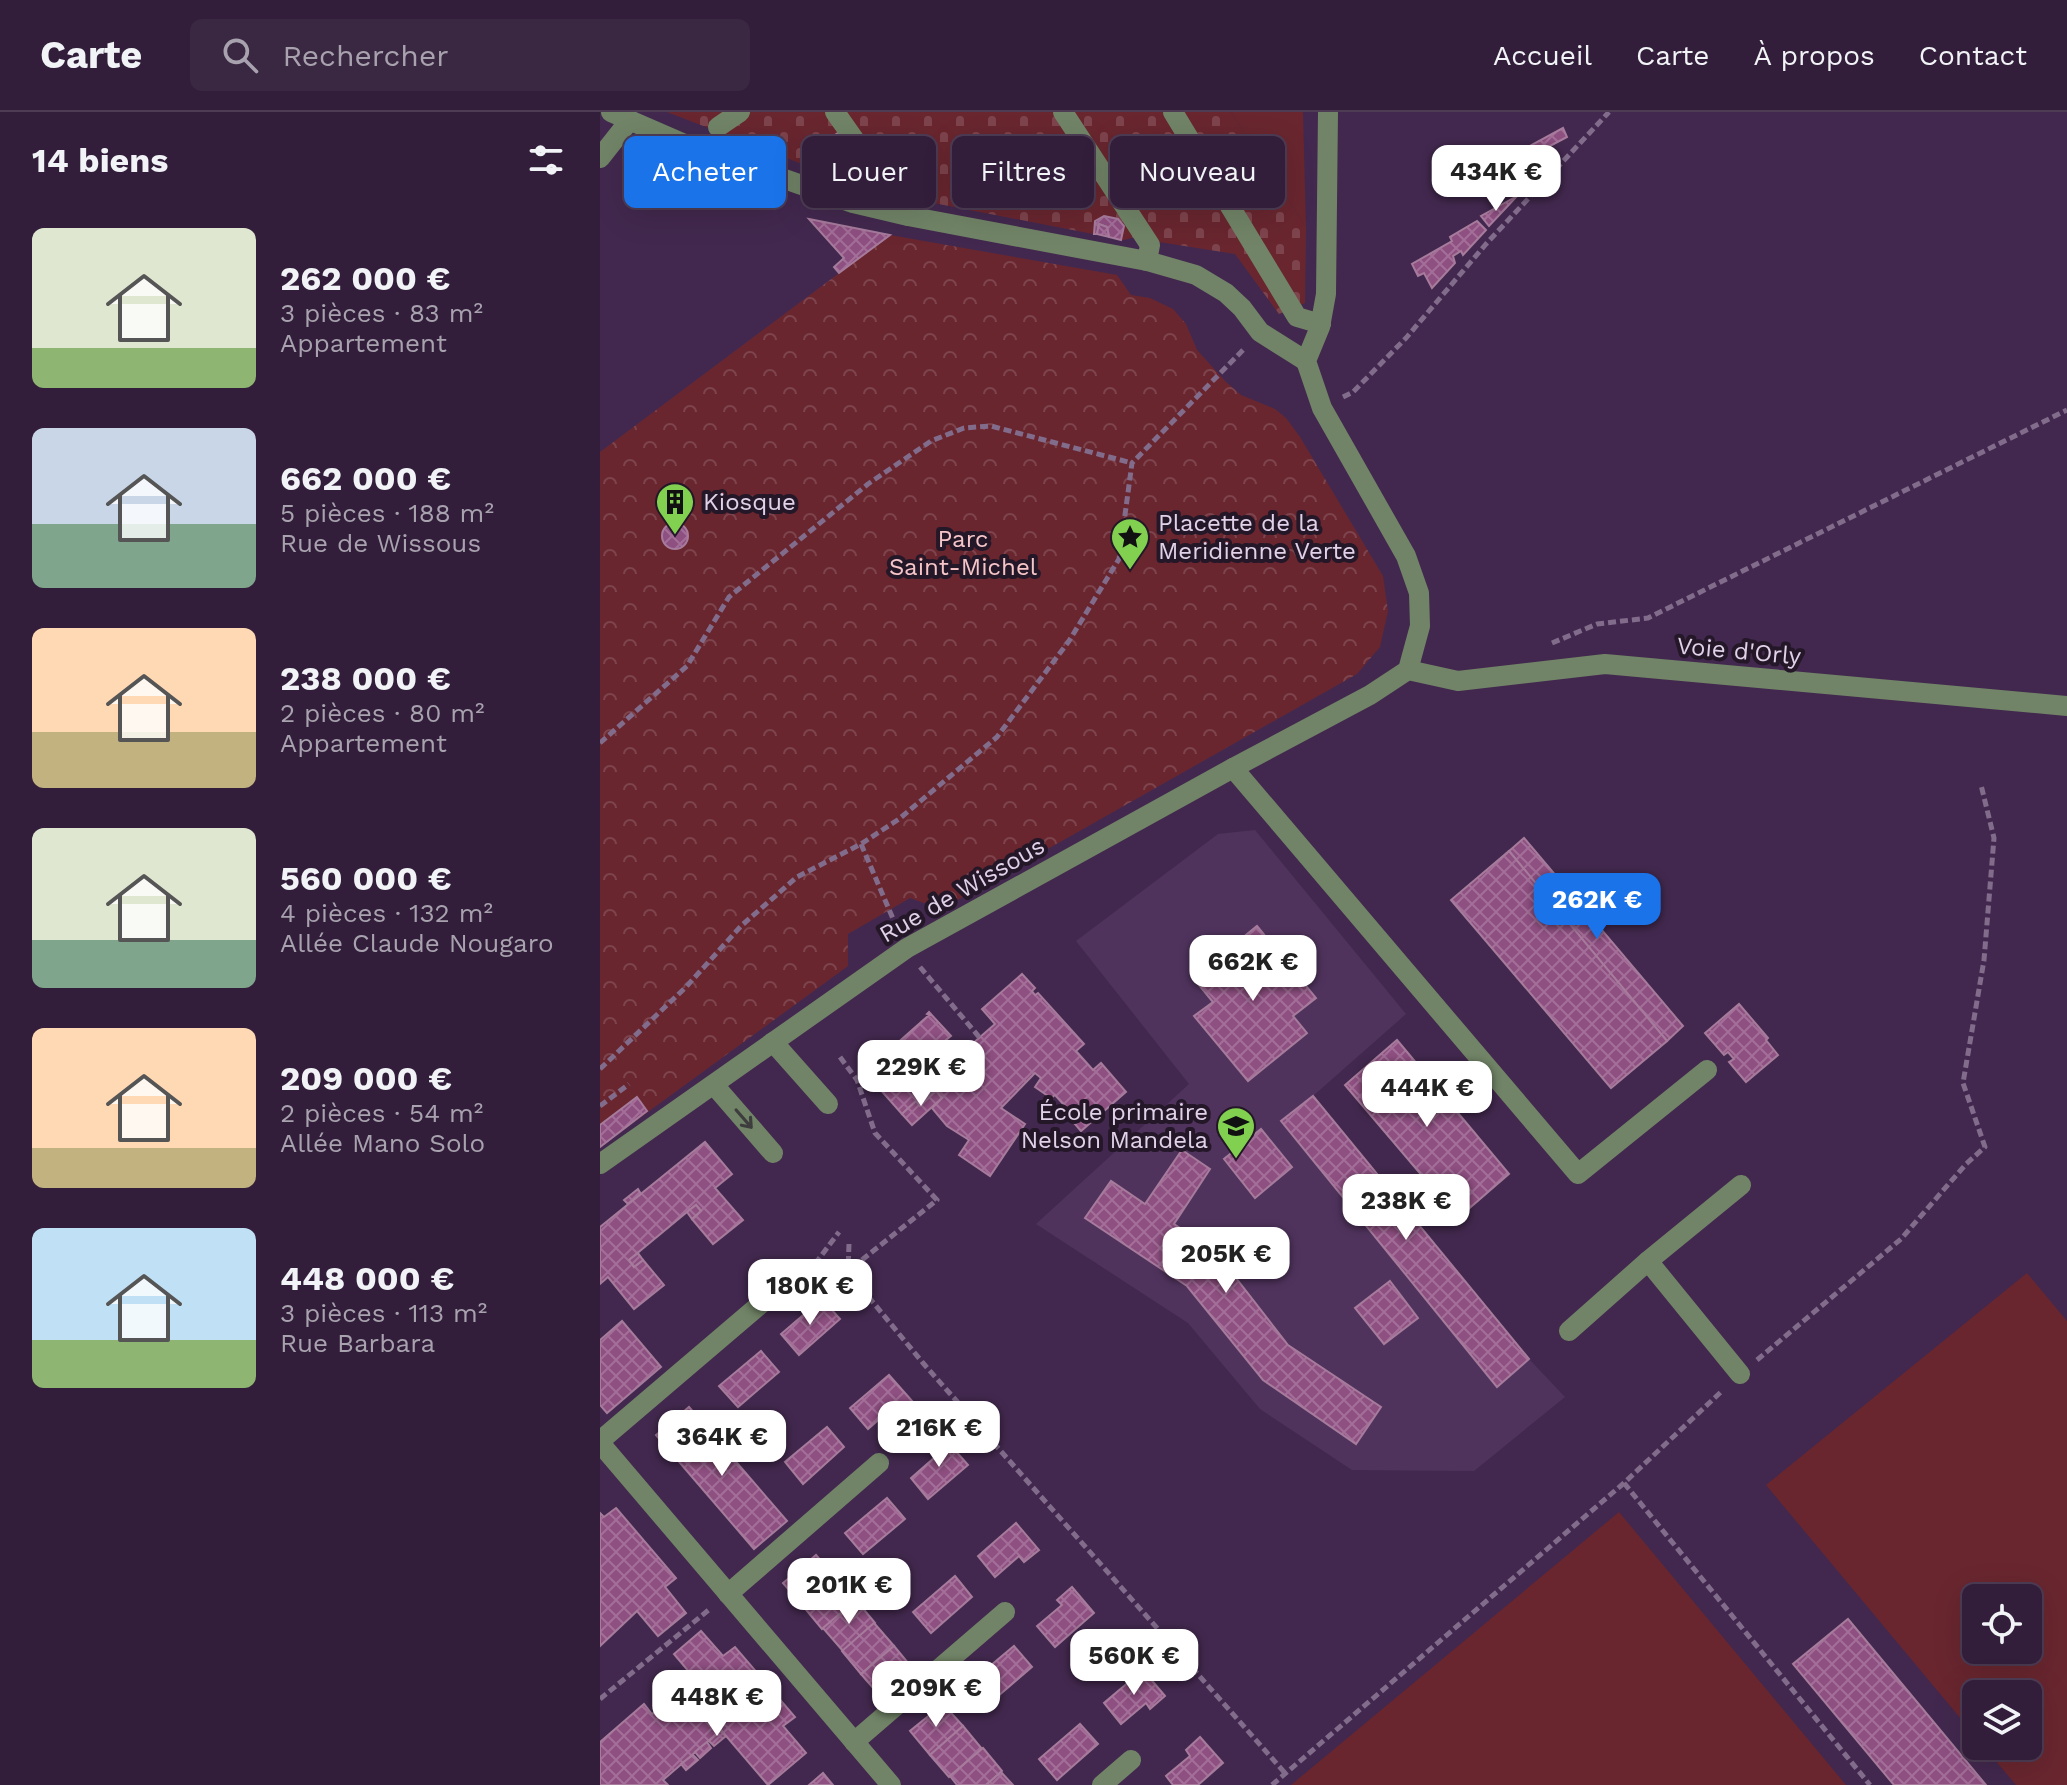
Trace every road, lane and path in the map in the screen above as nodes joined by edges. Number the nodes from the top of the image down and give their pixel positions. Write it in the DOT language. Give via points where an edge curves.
graph roads {
  1 [pos="740,112"];
  2 [pos="835,112"];
  3 [pos="1063,112"];
  4 [pos="1173,112"];
  5 [pos="1328,112"];
  6 [pos="1609,112"];
  7 [pos="620,116"];
  8 [pos="718,127"];
  9 [pos="600,158"];
  10 [pos="908,216"];
  11 [pos="1147,261"];
  12 [pos="1321,324"];
  13 [pos="1260,332"];
  14 [pos="1306,361"];
  15 [pos="1322,408"];
  16 [pos="2067,410"];
  17 [pos="1132,463"];
  18 [pos="1549,645"];
  19 [pos="1408,670"];
  20 [pos="2067,706"];
  21 [pos="600,743"];
  22 [pos="1233,768"];
  23 [pos="1981,785"];
  24 [pos="861,844"];
  25 [pos="907,948"];
  26 [pos="980,1038"];
  27 [pos="773,1042"];
  28 [pos="840,1057"];
  29 [pos="600,1069"];
  30 [pos="1707,1070"];
  31 [pos="629,1084"];
  32 [pos="714,1085"];
  33 [pos="828,1104"];
  34 [pos="600,1106"];
  35 [pos="773,1153"];
  36 [pos="600,1164"];
  37 [pos="1741,1185"];
  38 [pos="839,1232"];
  39 [pos="849,1244"];
  40 [pos="1648,1261"];
  41 [pos="848,1272"];
  42 [pos="784,1284"];
  43 [pos="1569,1331"];
  44 [pos="1740,1374"];
  45 [pos="600,1442"];
  46 [pos="879,1463"];
  47 [pos="1624,1483"];
  48 [pos="728,1594"];
  49 [pos="1005,1612"];
  50 [pos="600,1699"];
  51 [pos="854,1742"];
  52 [pos="1131,1760"];
  53 [pos="1285,1773"];
  54 [pos="891,1785"];
  55 [pos="1102,1785"];
  56 [pos="1272,1785"];
  57 [pos="1870,1785"];
  1 -- 8 [label="street"];
  2 -- 10 [label="street"];
  3 -- 11 [label="street" via="1150,245"];
  4 -- 12 [label="street" via="1297,317"];
  5 -- 12 [label="street" via="1326,294"];
  6 -- 15 [label="path" via="1406,338 1353,392"];
  7 -- 9 [label="street"];
  7 -- 10 [label="street" via="796,185"];
  10 -- 11 [label="street"];
  11 -- 13 [label="street" via="1211,283 1242,308"];
  12 -- 14 [label="street"];
  13 -- 14 [label="street"];
  13 -- 17 [label="path"];
  14 -- 15 [label="street"];
  15 -- 19 [label="street" via="1406,556 1419,593 1420,626"];
  16 -- 18 [label="path" via="1648,618 1597,624"];
  17 -- 21 [label="path" via="991,426 964,428 931,441 868,484 729,597 687,666"];
  17 -- 24 [label="path" via="1119,559 1069,641 997,737"];
  19 -- 20 [label="street, Voie d'Orly" via="1458,681 1605,664"];
  19 -- 22 [label="street, Rue de Wissous"];
  22 -- 25 [label="street, Rue de Wissous"];
  22 -- 30 [label="street" via="1578,1174"];
  23 -- 44 [label="path" via="1994,838 1984,960 1963,1083 1985,1147 1916,1224"];
  24 -- 25 [label="path"];
  24 -- 29 [label="path" via="797,877"];
  25 -- 26 [label="path"];
  25 -- 27 [label="street, Rue de Wissous"];
  27 -- 32 [label="street, Rue de Wissous"];
  27 -- 33 [label="street"];
  28 -- 41 [label="path" via="857,1080 875,1133 937,1200"];
  31 -- 34 [label="path"];
  32 -- 35 [label="street, one-way"];
  32 -- 36 [label="street, Rue de Wissous"];
  37 -- 40 [label="street"];
  38 -- 42 [label="path" via="818,1260"];
  39 -- 41 [label="path"];
  40 -- 43 [label="street"];
  40 -- 44 [label="street"];
  41 -- 53 [label="path"];
  42 -- 45 [label="street"];
  44 -- 47 [label="path"];
  45 -- 48 [label="street"];
  46 -- 48 [label="street"];
  47 -- 53 [label="path"];
  47 -- 57 [label="path"];
  48 -- 50 [label="path"];
  48 -- 51 [label="street"];
  49 -- 51 [label="street"];
  51 -- 54 [label="street"];
  52 -- 55 [label="street"];
  53 -- 56 [label="path"];
}
